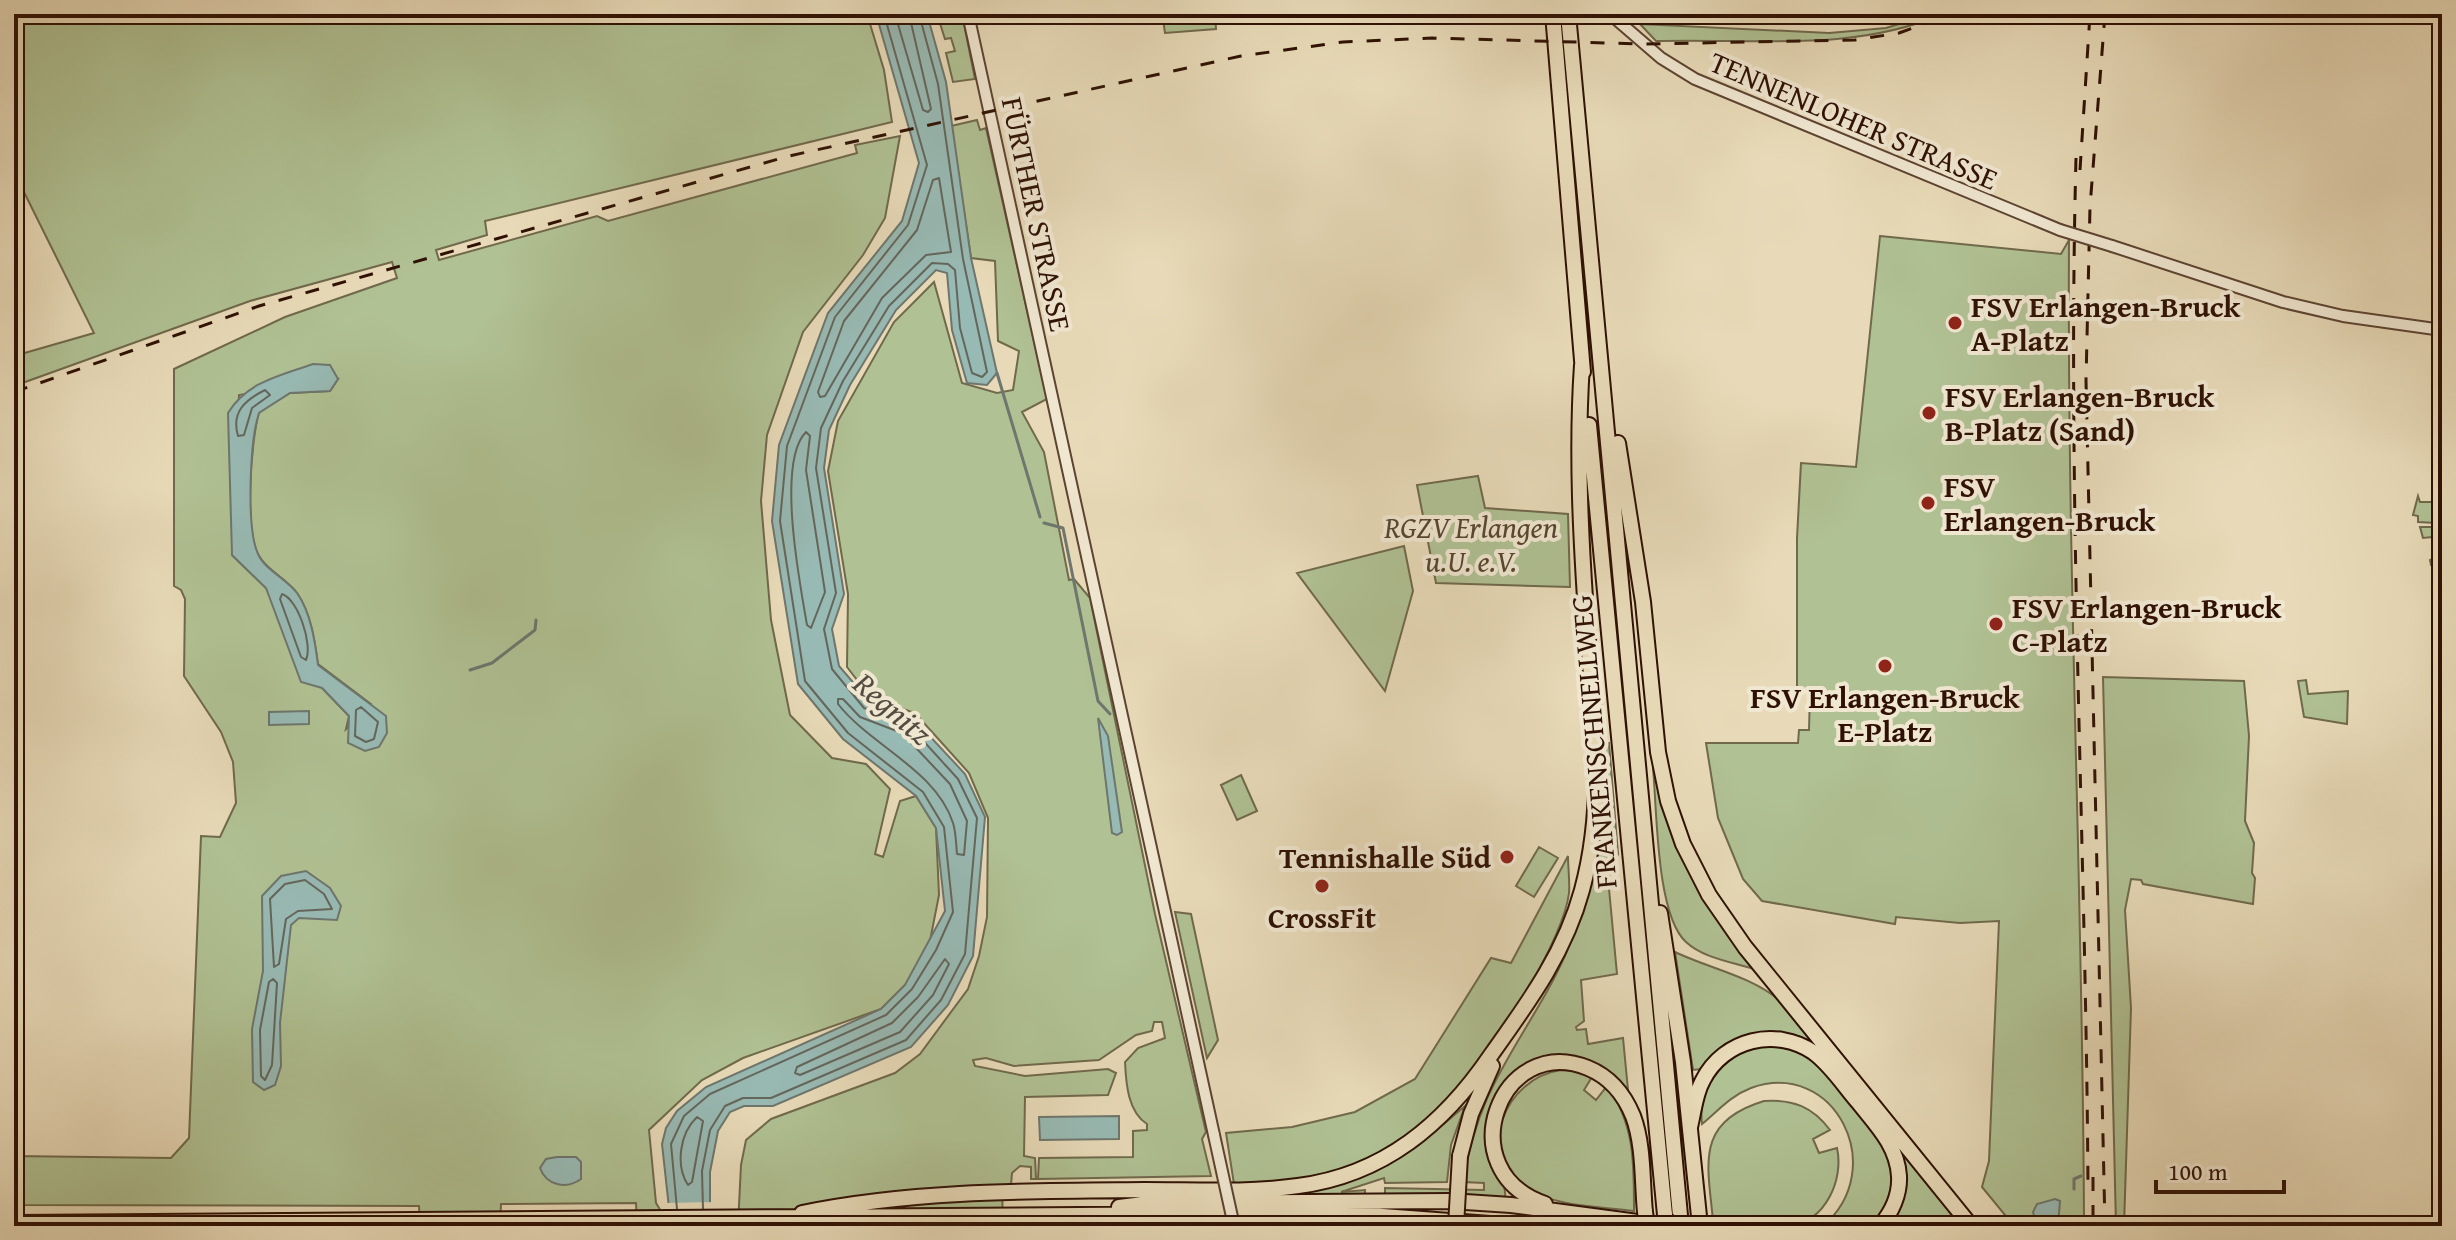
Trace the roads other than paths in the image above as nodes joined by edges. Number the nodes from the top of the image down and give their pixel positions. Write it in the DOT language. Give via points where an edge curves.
graph roads {
  1 [pos="968,14"];
  2 [pos="1553,14"];
  3 [pos="1568,14"];
  4 [pos="1610,14"];
  5 [pos="2442,330"];
  6 [pos="1601,350"];
  7 [pos="1582,365"];
  8 [pos="1646,849"];
  9 [pos="1511,1031"];
  10 [pos="1690,1127"];
  11 [pos="927,1209"];
  12 [pos="1030,1213"];
  13 [pos="1608,1216"];
  14 [pos="763,1219"];
  15 [pos="1646,1219"];
  16 [pos="1672,1222"];
  17 [pos="14,1223"];
  18 [pos="1699,1223"];
  19 [pos="1234,1226"];
  20 [pos="1456,1226"];
  21 [pos="1517,1226"];
  22 [pos="1880,1226"];
  23 [pos="1971,1226"];
  1 -- 19 [label="street, FÜRTHER STRASSE, bridge"];
  2 -- 7 [label="highway, FRANKENSCHNELLWEG"];
  3 -- 6 [label="highway, FRANKENSCHNELLWEG"];
  4 -- 5 [label="street, TENNENLOHER STRASSE, bridge" via="1695,79 2049,227 2296,305"];
  6 -- 8 [label="highway, FRANKENSCHNELLWEG"];
  6 -- 23 [label="highway" via="1633,524 1658,752 1683,844 1709,895 1745,947"];
  7 -- 9 [label="highway" via="1581,544 1597,741 1596,807 1574,914 1549,969"];
  7 -- 16 [label="highway, FRANKENSCHNELLWEG"];
  8 -- 10 [label="highway" via="1657,877"];
  8 -- 16 [label="highway, FRANKENSCHNELLWEG"];
  9 -- 11 [label="highway" via="1439,1121 1396,1153 1324,1182 1262,1189 1029,1192"];
  9 -- 20 [label="highway, bridge" via="1471,1114 1460,1156"];
  10 -- 18 [label="highway"];
  10 -- 22 [label="highway" via="1703,1078 1730,1050 1768,1038 1804,1047 1828,1066 1892,1148 1899,1184"];
  11 -- 12 [label="highway"];
  11 -- 14 [label="highway"];
  11 -- 14 [label="highway" via="804,1212"];
  12 -- 13 [label="highway" via="1152,1203 1450,1201"];
  12 -- 21 [label="highway" via="1369,1215"];
  13 -- 15 [label="highway" via="1532,1199 1502,1171 1492,1146 1496,1111 1510,1087 1532,1070 1577,1064 1603,1075 1620,1091 1635,1123"];
  13 -- 16 [label="highway"];
  14 -- 17 [label="highway"];
}
